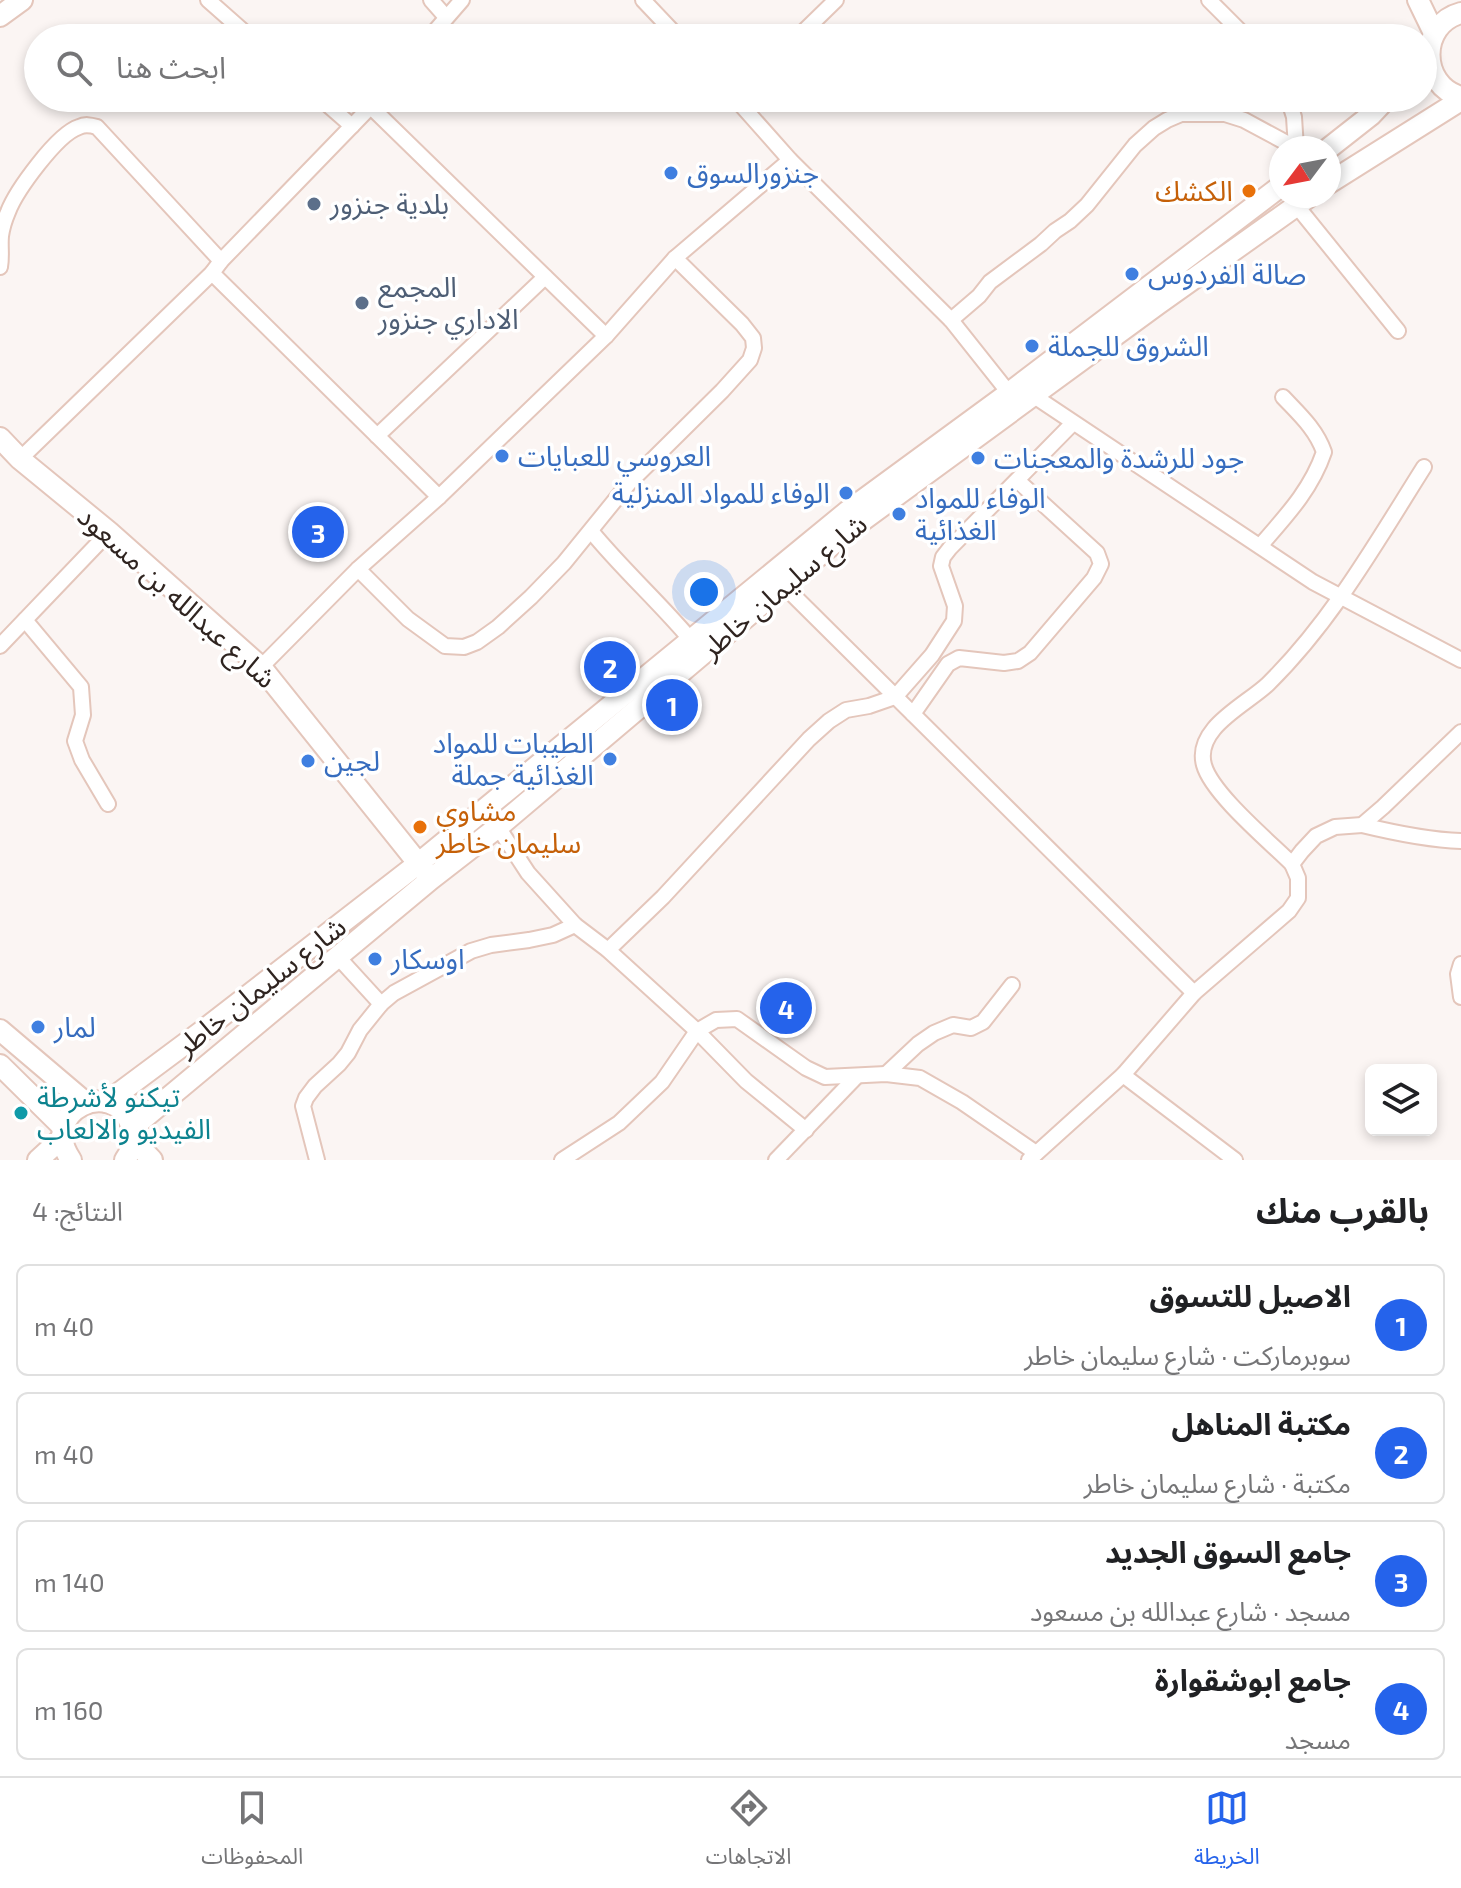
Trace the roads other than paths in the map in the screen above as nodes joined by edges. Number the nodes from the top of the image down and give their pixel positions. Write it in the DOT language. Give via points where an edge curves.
graph roads {
  1 [pos="22,0"];
  2 [pos="208,0"];
  3 [pos="431,0"];
  4 [pos="462,0"];
  5 [pos="643,0"];
  6 [pos="836,0"];
  7 [pos="1209,0"];
  8 [pos="1418,0"];
  9 [pos="1461,13"];
  10 [pos="0,16"];
  11 [pos="446,17"];
  12 [pos="235,24"];
  13 [pos="440,24"];
  14 [pos="666,24"];
  15 [pos="811,24"];
  16 [pos="1233,24"];
  17 [pos="1430,24"];
  18 [pos="1437,29"];
  19 [pos="1437,80"];
  20 [pos="1461,98"];
  21 [pos="336,112"];
  22 [pos="366,112"];
  23 [pos="384,112"];
  24 [pos="750,112"];
  25 [pos="1292,112"];
  26 [pos="1374,112"];
  27 [pos="352,126"];
  28 [pos="1274,136"];
  29 [pos="1295,136"];
  30 [pos="1341,139"];
  31 [pos="790,160"];
  32 [pos="1341,175"];
  33 [pos="1269,195"];
  34 [pos="1293,208"];
  35 [pos="1308,208"];
  36 [pos="1,234"];
  37 [pos="675,258"];
  38 [pos="0,267"];
  39 [pos="217,267"];
  40 [pos="545,277"];
  41 [pos="951,320"];
  42 [pos="1398,331"];
  43 [pos="606,336"];
  44 [pos="1009,393"];
  45 [pos="1034,396"];
  46 [pos="1283,397"];
  47 [pos="1073,423"];
  48 [pos="377,436"];
  49 [pos="0,438"];
  50 [pos="20,459"];
  51 [pos="1424,467"];
  52 [pos="1018,481"];
  53 [pos="439,497"];
  54 [pos="591,531"];
  55 [pos="109,532"];
  56 [pos="1260,546"];
  57 [pos="358,569"];
  58 [pos="783,585"];
  59 [pos="1342,597"];
  60 [pos="25,620"];
  61 [pos="691,640"];
  62 [pos="0,646"];
  63 [pos="1461,660"];
  64 [pos="261,667"];
  65 [pos="895,697"];
  66 [pos="913,714"];
  67 [pos="1461,732"];
  68 [pos="108,804"];
  69 [pos="1362,825"];
  70 [pos="498,827"];
  71 [pos="1461,841"];
  72 [pos="1292,864"];
  73 [pos="425,871"];
  74 [pos="575,925"];
  75 [pos="608,950"];
  76 [pos="338,957"];
  77 [pos="1461,964"];
  78 [pos="1012,985"];
  79 [pos="1194,993"];
  80 [pos="1461,997"];
  81 [pos="381,1004"];
  82 [pos="0,1030"];
  83 [pos="697,1031"];
  84 [pos="0,1065"];
  85 [pos="886,1074"];
  86 [pos="1123,1075"];
  87 [pos="857,1076"];
  88 [pos="107,1102"];
  89 [pos="86,1103"];
  90 [pos="806,1130"];
  91 [pos="63,1132"];
  92 [pos="133,1134"];
  93 [pos="1032,1157"];
  94 [pos="38,1160"];
  95 [pos="71,1160"];
  96 [pos="125,1160"];
  97 [pos="152,1160"];
  98 [pos="317,1160"];
  99 [pos="562,1160"];
  100 [pos="776,1160"];
  101 [pos="1235,1160"];
  1 -- 10 [label="main road"];
  2 -- 12 [label="street"];
  3 -- 11 [label="street"];
  4 -- 11 [label="street"];
  5 -- 14 [label="street"];
  6 -- 15 [label="street"];
  7 -- 16 [label="street"];
  8 -- 17 [label="main road"];
  9 -- 18 [label="main road"];
  11 -- 13 [label="street"];
  19 -- 20 [label="main road"];
  20 -- 32 [label="main road"];
  21 -- 27 [label="street"];
  22 -- 27 [label="street"];
  23 -- 40 [label="street"];
  24 -- 31 [label="street"];
  25 -- 29 [label="street"];
  26 -- 30 [label="main road"];
  27 -- 39 [label="street"];
  28 -- 41 [label="street" via="1225,114 1181,114 1167,120 1135,145 1070,221 990,282"];
  31 -- 37 [label="street"];
  31 -- 41 [label="street"];
  33 -- 44 [label="main road, شارع سليمان خاطر"];
  34 -- 45 [label="main road, شارع سليمان خاطر"];
  35 -- 42 [label="street"];
  36 -- 38 [label="street"];
  36 -- 39 [label="street" via="16,195 54,145 68,132 88,125 97,127"];
  37 -- 43 [label="street"];
  37 -- 54 [label="street" via="742,324 754,348 742,372 629,483"];
  39 -- 48 [label="street"];
  39 -- 50 [label="street"];
  40 -- 43 [label="street"];
  40 -- 48 [label="street"];
  41 -- 44 [label="street"];
  43 -- 53 [label="street"];
  44 -- 61 [label="main road, شارع سليمان خاطر" via="848,511"];
  45 -- 47 [label="street"];
  45 -- 58 [label="main road, شارع سليمان خاطر" via="848,531"];
  46 -- 56 [label="street" via="1320,439 1324,452 1312,482"];
  47 -- 52 [label="street"];
  47 -- 56 [label="street"];
  48 -- 53 [label="street"];
  49 -- 50 [label="main road, شارع عبدالله بن مسعود"];
  50 -- 55 [label="main road, شارع عبدالله بن مسعود"];
  51 -- 59 [label="street"];
  52 -- 65 [label="street" via="943,557 954,621"];
  52 -- 66 [label="street" via="1097,553 1101,564 1030,653 1004,663 959,658 948,664"];
  53 -- 57 [label="street"];
  54 -- 57 [label="street" via="531,597 487,635 464,647 445,646 428,635"];
  54 -- 61 [label="street"];
  55 -- 60 [label="street"];
  55 -- 64 [label="main road, شارع عبدالله بن مسعود"];
  56 -- 59 [label="street"];
  57 -- 64 [label="street"];
  58 -- 65 [label="street"];
  58 -- 70 [label="main road, شارع سليمان خاطر"];
  59 -- 63 [label="street"];
  59 -- 72 [label="street" via="1306,644 1265,687 1227,715 1203,747 1204,765 1214,784"];
  60 -- 62 [label="street"];
  60 -- 68 [label="street" via="81,687 83,715 75,741"];
  61 -- 73 [label="main road, شارع سليمان خاطر"];
  64 -- 73 [label="main road, شارع عبدالله بن مسعود"];
  65 -- 66 [label="street"];
  65 -- 75 [label="street" via="846,710 819,730"];
  66 -- 79 [label="street"];
  67 -- 69 [label="street"];
  69 -- 71 [label="street"];
  69 -- 72 [label="street" via="1335,827 1316,836"];
  70 -- 73 [label="main road, شارع سليمان خاطر"];
  70 -- 74 [label="street" via="528,873"];
  72 -- 79 [label="street" via="1298,898 1289,911"];
  73 -- 76 [label="main road, شارع سليمان خاطر"];
  73 -- 88 [label="main road, شارع سليمان خاطر"];
  74 -- 75 [label="street"];
  74 -- 81 [label="street" via="541,938 471,951"];
  75 -- 83 [label="street"];
  76 -- 81 [label="street"];
  76 -- 92 [label="main road, شارع سليمان خاطر"];
  77 -- 80 [label="street"];
  78 -- 85 [label="street" via="983,1022 934,1033"];
  79 -- 86 [label="street"];
  81 -- 98 [label="street" via="348,1053 306,1098 303,1106"];
  82 -- 89 [label="main road"];
  83 -- 87 [label="street" via="716,1020 737,1019 806,1068 825,1077"];
  83 -- 90 [label="street" via="746,1081"];
  83 -- 99 [label="street" via="662,1082 619,1123"];
  84 -- 91 [label="main road"];
  85 -- 87 [label="street"];
  85 -- 93 [label="street" via="920,1078 962,1102"];
  86 -- 93 [label="street"];
  86 -- 101 [label="street"];
  87 -- 90 [label="street"];
  88 -- 89 [label="main road"];
  88 -- 92 [label="main road" via="127,1116"];
  89 -- 91 [label="main road" via="68,1116"];
  90 -- 100 [label="street"];
  91 -- 94 [label="main road"];
  91 -- 95 [label="main road"];
  92 -- 96 [label="main road"];
  92 -- 97 [label="main road"];
}
